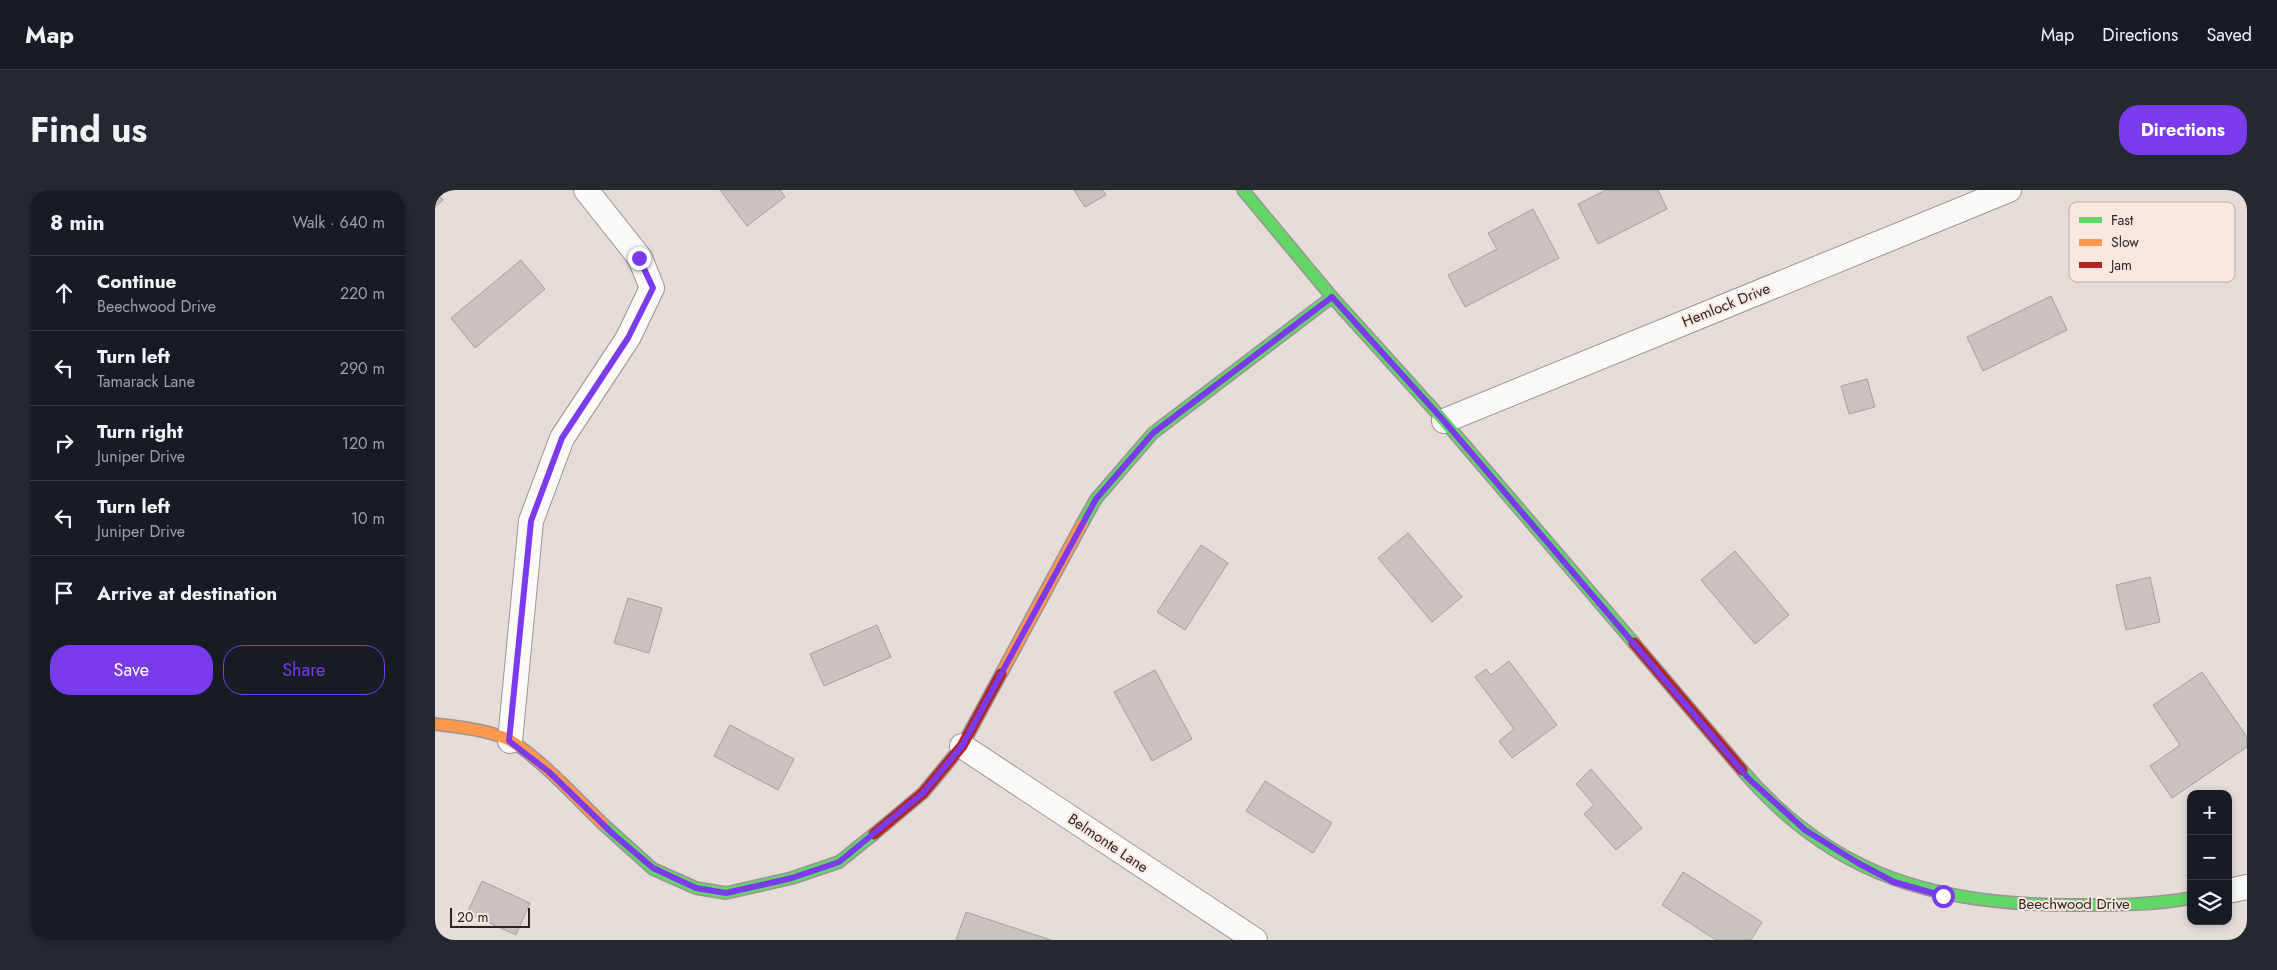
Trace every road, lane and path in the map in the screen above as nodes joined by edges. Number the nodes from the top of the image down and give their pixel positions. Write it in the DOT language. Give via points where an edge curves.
graph roads {
  1 [pos="586,190"];
  2 [pos="1243,190"];
  3 [pos="2009,190"];
  4 [pos="1332,297"];
  5 [pos="1444,421"];
  6 [pos="435,724"];
  7 [pos="509,741"];
  8 [pos="962,746"];
  9 [pos="2247,887"];
  10 [pos="2232,890"];
  11 [pos="2187,899"];
  12 [pos="1255,940"];
  1 -- 7 [label="street" via="639,258 653,288 628,338 562,438 531,521"];
  2 -- 4 [label="street, Beechwood Drive"];
  3 -- 5 [label="street, Hemlock Drive"];
  4 -- 5 [label="street, Beechwood Drive"];
  4 -- 8 [label="street" via="1153,433 1096,499"];
  5 -- 11 [label="street, Beechwood Drive" via="1749,779 1805,830 1894,882 1943,896 2037,906 2169,903"];
  6 -- 7 [label="street" via="474,730"];
  7 -- 8 [label="street" via="549,772 653,868 696,888 726,893 792,878 839,862 923,793"];
  8 -- 12 [label="street, Belmonte Lane"];
  9 -- 10 [label="street"];
}
